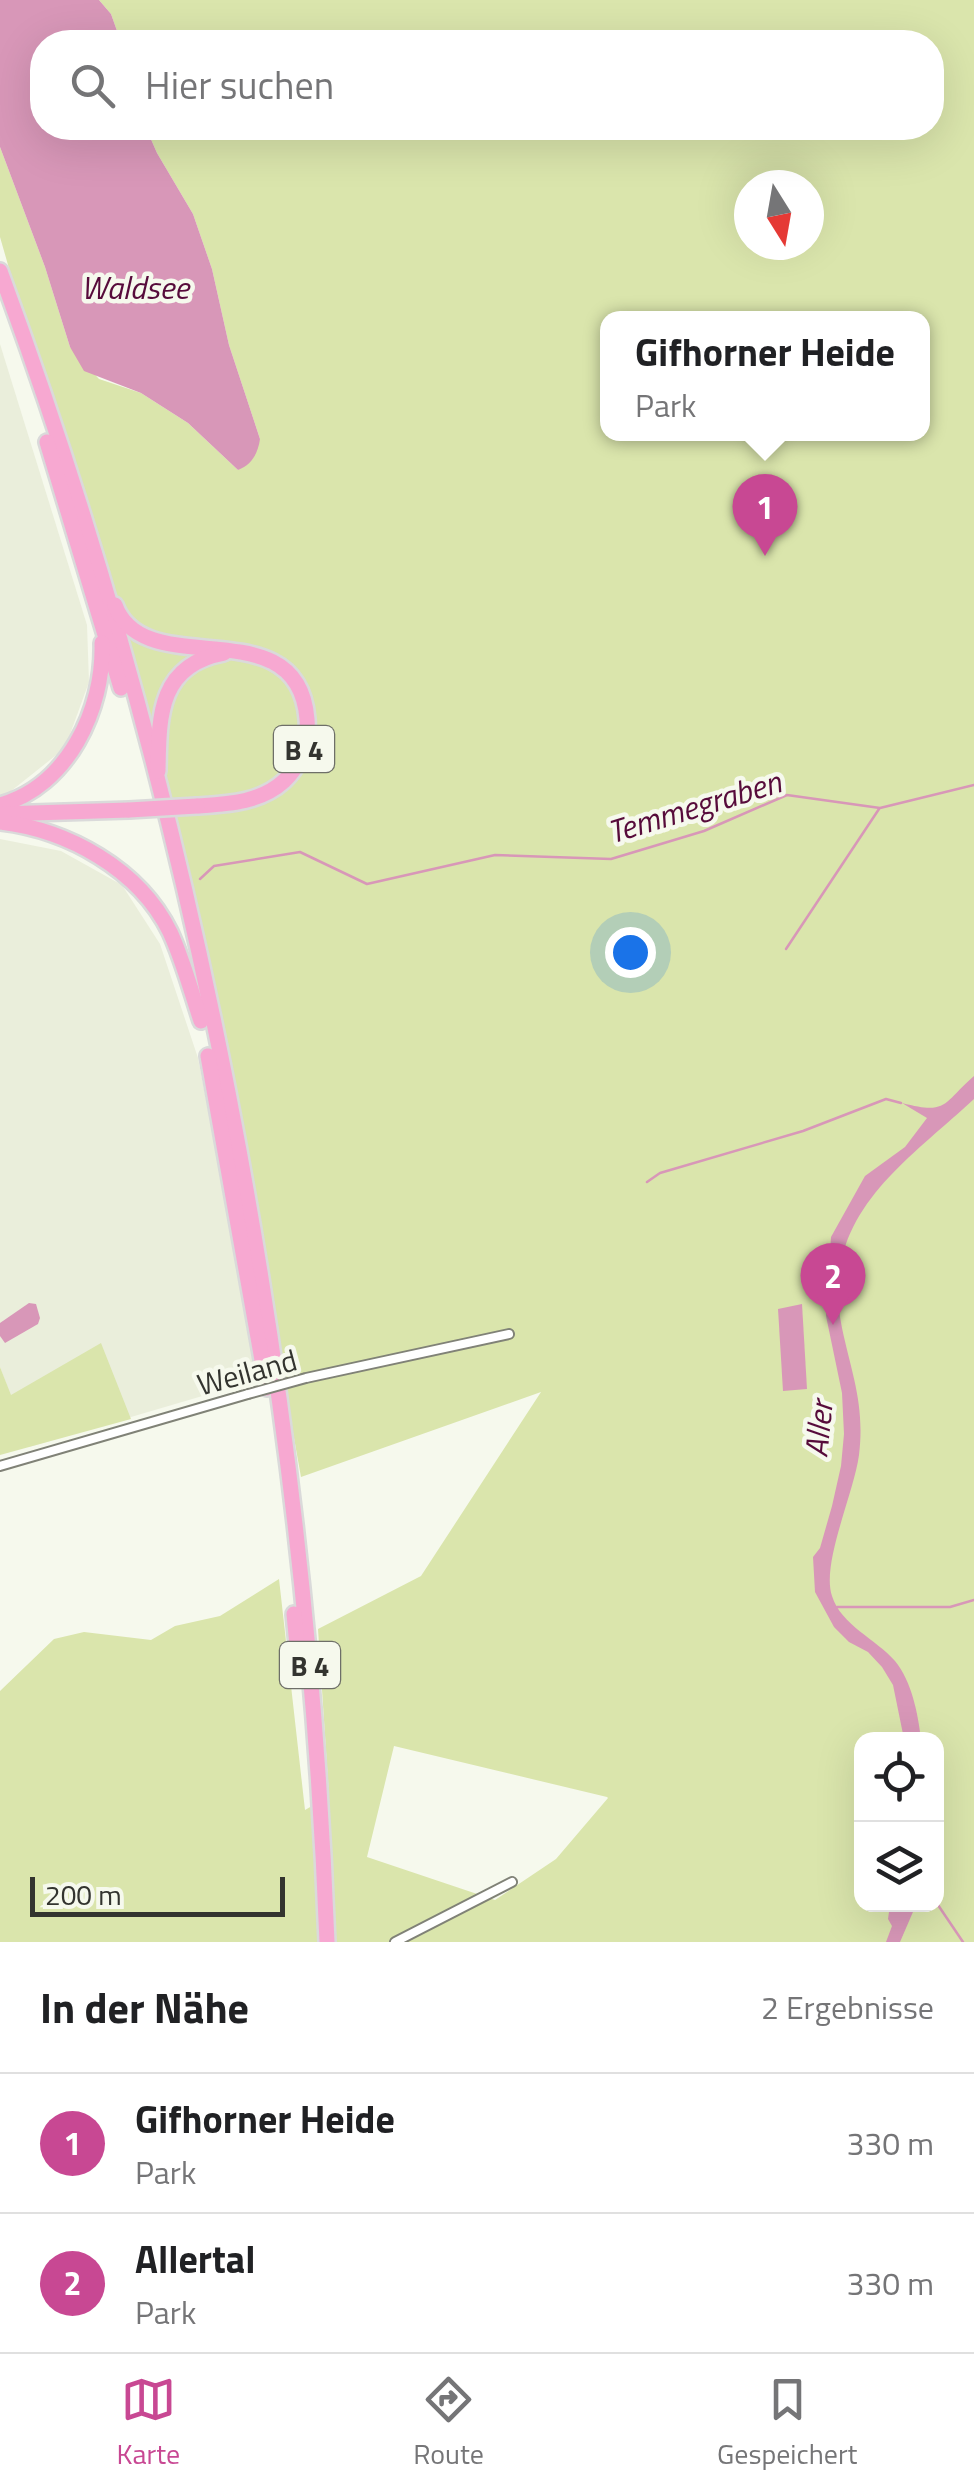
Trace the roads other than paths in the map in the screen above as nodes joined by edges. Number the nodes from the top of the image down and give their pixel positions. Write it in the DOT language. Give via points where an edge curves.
graph roads {
  1 [pos="0,272"];
  2 [pos="0,300"];
  3 [pos="103,583"];
  4 [pos="102,624"];
  5 [pos="243,651"];
  6 [pos="158,789"];
  7 [pos="0,805"];
  8 [pos="0,814"];
  9 [pos="0,822"];
  10 [pos="201,1021"];
  11 [pos="508,1334"];
  12 [pos="0,1466"];
  13 [pos="512,1882"];
  14 [pos="320,1942"];
  15 [pos="328,1942"];
  16 [pos="395,1942"];
  1 -- 3 [label="highway, B 4"];
  2 -- 4 [label="highway, B 4"];
  3 -- 5 [label="highway" via="124,622 142,636"];
  3 -- 6 [label="highway, B 4"];
  4 -- 7 [label="highway" via="98,696 78,741 43,782"];
  4 -- 10 [label="highway, B 4"];
  5 -- 6 [label="highway" via="203,659 172,684 160,715"];
  5 -- 8 [label="highway, B 4, bridge" via="278,666 306,712 304,749 290,775 267,793 197,806"];
  6 -- 15 [label="highway, B 4" via="236,1143 278,1390 308,1649"];
  9 -- 10 [label="highway" via="68,839 132,882 169,930"];
  10 -- 14 [label="highway, B 4" via="278,1467"];
  11 -- 12 [label="street, Weiland, bridge" via="306,1378"];
  13 -- 16 [label="street"];
}
